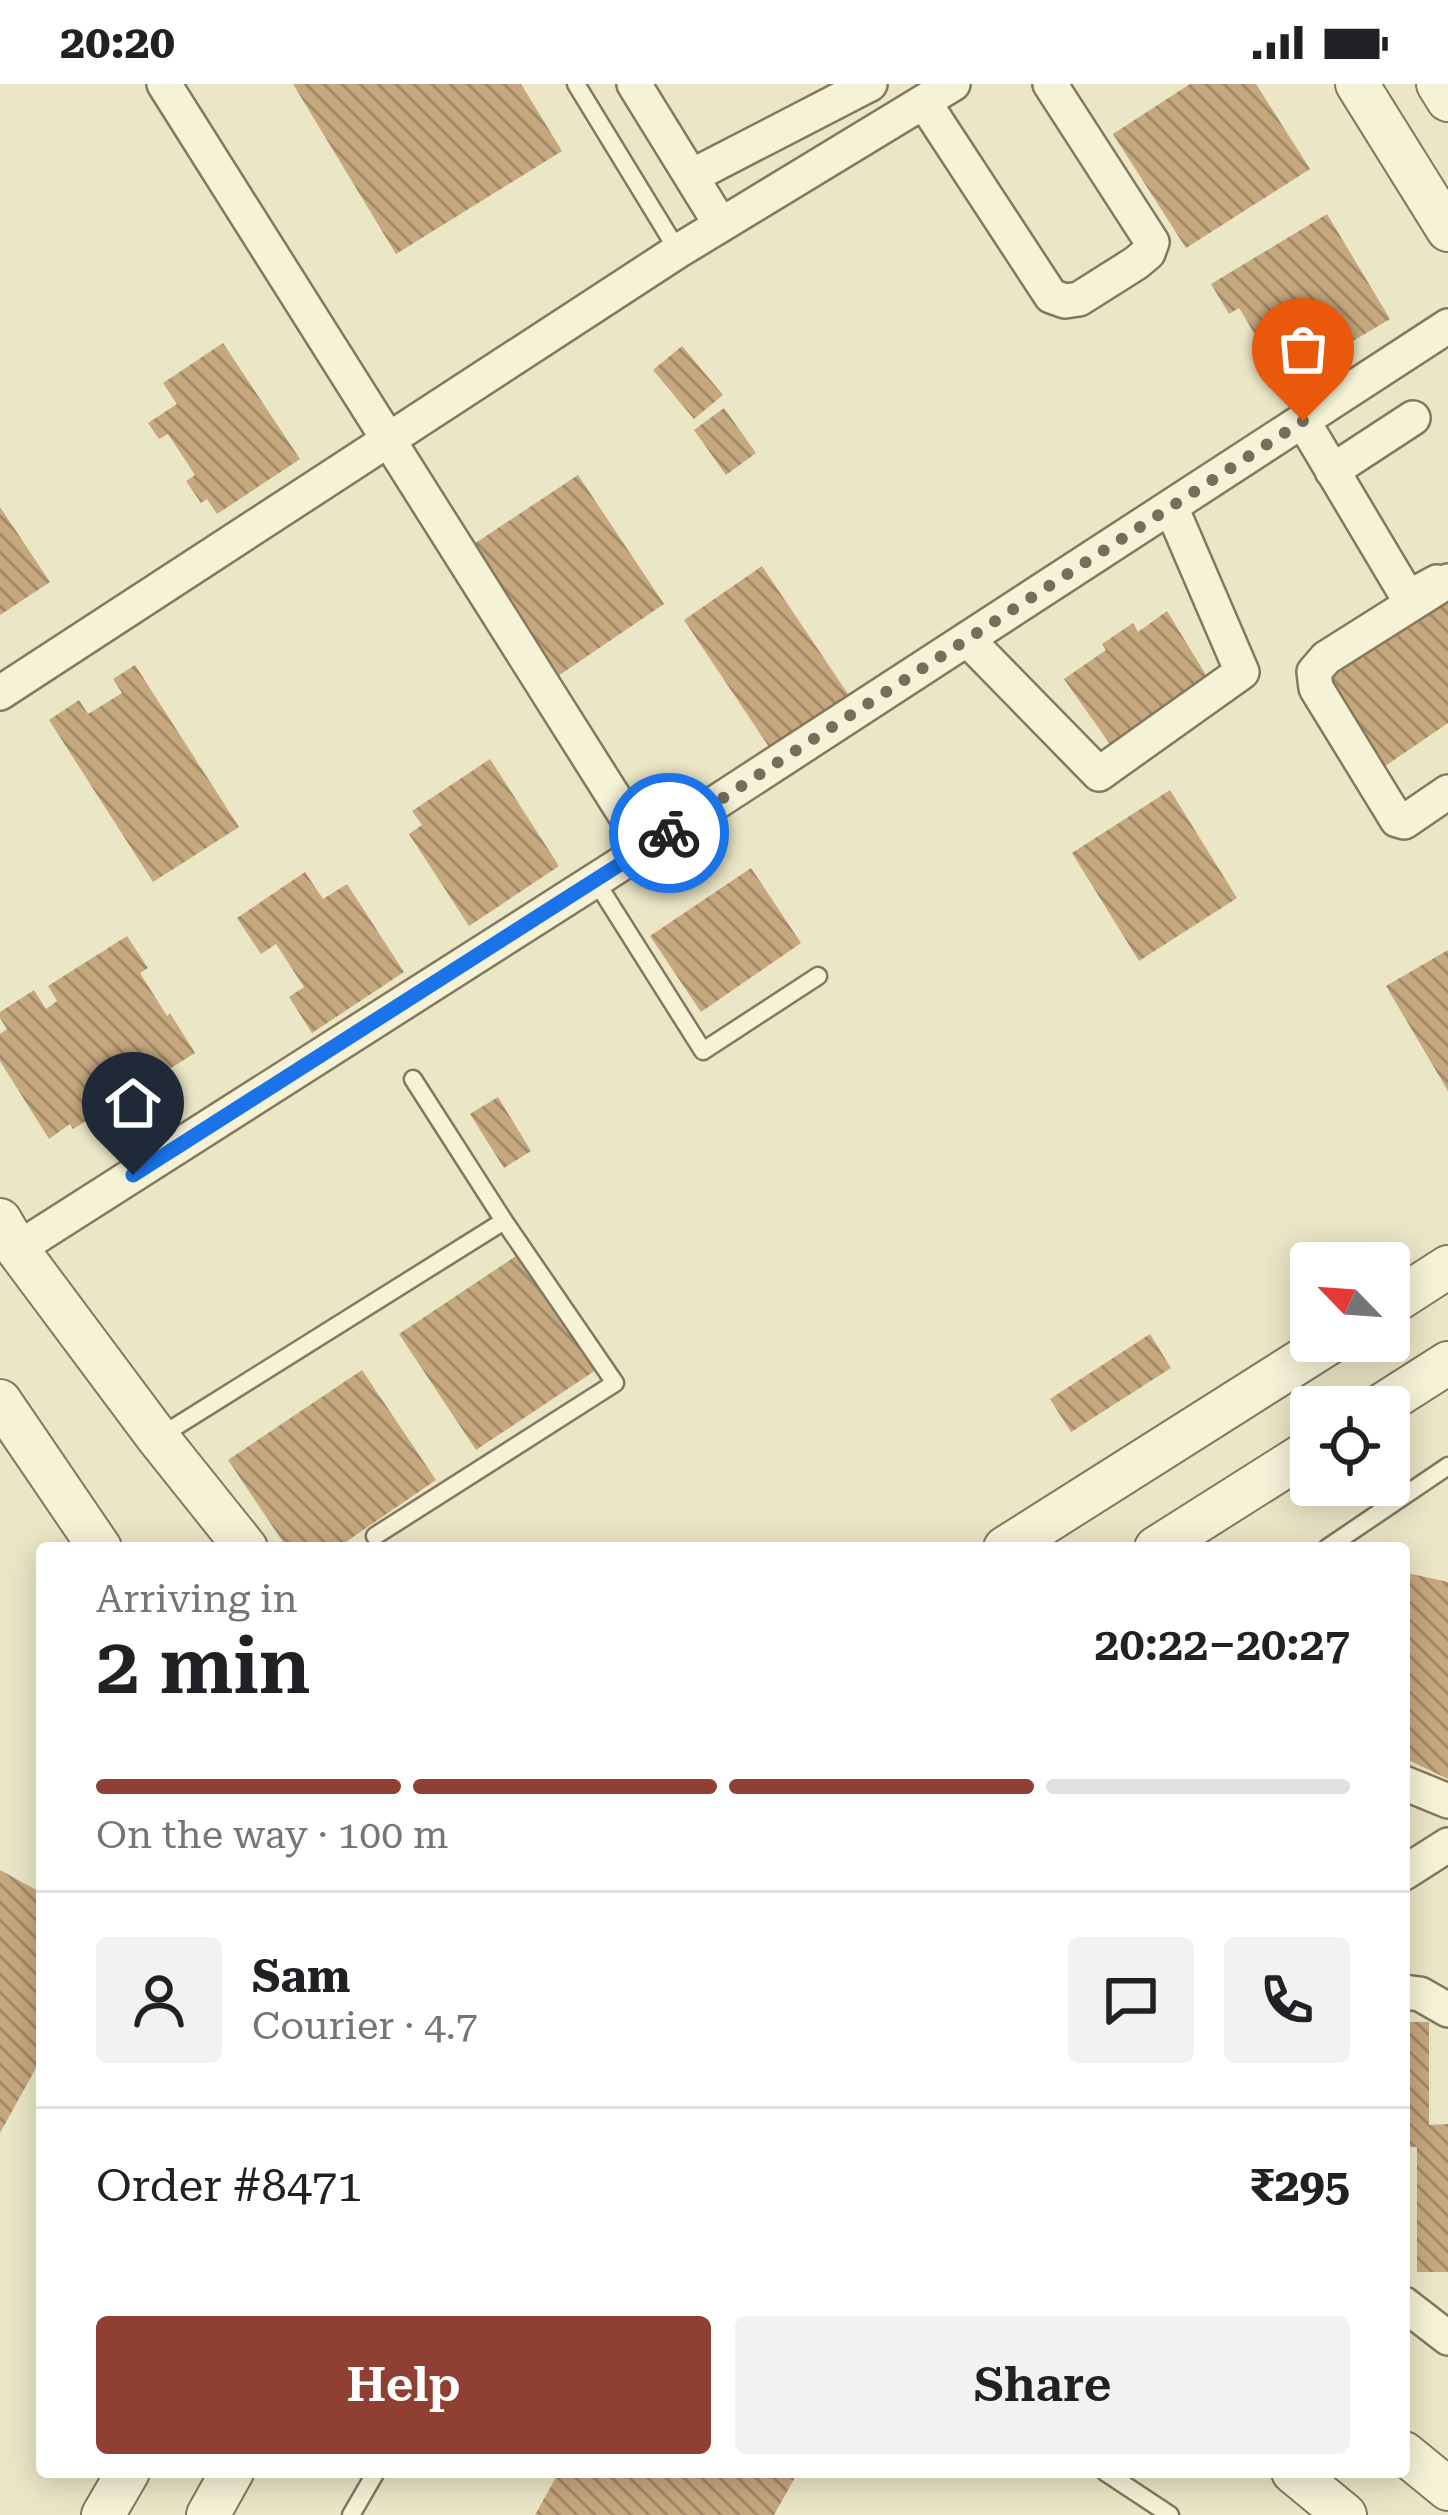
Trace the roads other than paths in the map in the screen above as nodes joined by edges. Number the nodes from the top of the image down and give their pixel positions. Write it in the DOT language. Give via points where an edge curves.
graph roads {
  1 [pos="164,84"];
  2 [pos="576,84"];
  3 [pos="634,84"];
  4 [pos="870,84"];
  5 [pos="953,84"];
  6 [pos="1050,84"];
  7 [pos="1357,84"];
  8 [pos="1438,84"];
  9 [pos="1448,100"];
  10 [pos="923,102"];
  11 [pos="692,176"];
  12 [pos="721,225"];
  13 [pos="1448,230"];
  14 [pos="678,251"];
  15 [pos="1448,326"];
  16 [pos="1413,418"];
  17 [pos="1303,421"];
  18 [pos="389,441"];
  19 [pos="1332,471"];
  20 [pos="1171,506"];
  21 [pos="1448,578"];
  22 [pos="968,639"];
  23 [pos="0,693"];
  24 [pos="1448,792"];
  25 [pos="646,848"];
  26 [pos="594,879"];
  27 [pos="818,976"];
  28 [pos="413,1079"];
  29 [pos="504,1221"];
  30 [pos="9,1234"];
  31 [pos="1448,1267"];
  32 [pos="1410,1291"];
  33 [pos="1299,1362"];
  34 [pos="1448,1363"];
  35 [pos="1410,1387"];
  36 [pos="0,1401"];
  37 [pos="158,1438"];
  38 [pos="1290,1463"];
  39 [pos="1448,1466"];
  40 [pos="375,1536"];
  41 [pos="96,1542"];
  42 [pos="241,1542"];
  43 [pos="1014,1542"];
  44 [pos="1165,1542"];
  45 [pos="1336,1542"];
  46 [pos="1410,1785"];
  47 [pos="1448,1801"];
  48 [pos="1448,1845"];
  49 [pos="1410,1870"];
  50 [pos="1410,2309"];
  51 [pos="1448,2338"];
  52 [pos="1410,2458"];
  53 [pos="125,2478"];
  54 [pos="229,2478"];
  55 [pos="373,2478"];
  56 [pos="1115,2478"];
  57 [pos="1300,2478"];
  58 [pos="1448,2488"];
  59 [pos="103,2515"];
  60 [pos="208,2515"];
  61 [pos="352,2515"];
  62 [pos="1171,2515"];
  63 [pos="1345,2515"];
  1 -- 18 [label="street"];
  2 -- 14 [label="lane"];
  3 -- 11 [label="street"];
  4 -- 11 [label="street"];
  5 -- 10 [label="street"];
  6 -- 10 [label="street" via="1152,242 1136,263 1065,302 1051,296"];
  7 -- 13 [label="street"];
  8 -- 9 [label="street"];
  10 -- 12 [label="street"];
  11 -- 12 [label="street"];
  12 -- 14 [label="street"];
  14 -- 18 [label="street"];
  15 -- 17 [label="street"];
  16 -- 19 [label="street"];
  17 -- 19 [label="street"];
  17 -- 20 [label="street"];
  18 -- 23 [label="street"];
  18 -- 25 [label="street"];
  19 -- 21 [label="street" via="1403,589 1415,594"];
  20 -- 22 [label="street"];
  20 -- 22 [label="street" via="1242,672 1099,774"];
  21 -- 24 [label="street" via="1314,672 1316,688 1397,820"];
  22 -- 25 [label="street"];
  25 -- 26 [label="street"];
  26 -- 27 [label="lane" via="703,1051"];
  26 -- 30 [label="street"];
  28 -- 29 [label="lane"];
  29 -- 37 [label="lane"];
  29 -- 40 [label="lane" via="615,1383"];
  30 -- 37 [label="street"];
  31 -- 32 [label="street"];
  33 -- 43 [label="street"];
  34 -- 35 [label="street"];
  36 -- 41 [label="street"];
  37 -- 42 [label="street"];
  38 -- 44 [label="street"];
  39 -- 45 [label="lane"];
  46 -- 47 [label="street"];
  48 -- 49 [label="street"];
  50 -- 51 [label="street"];
  52 -- 58 [label="street"];
  53 -- 59 [label="street"];
  54 -- 60 [label="street"];
  55 -- 61 [label="lane"];
  56 -- 62 [label="lane"];
  57 -- 63 [label="street"];
}
